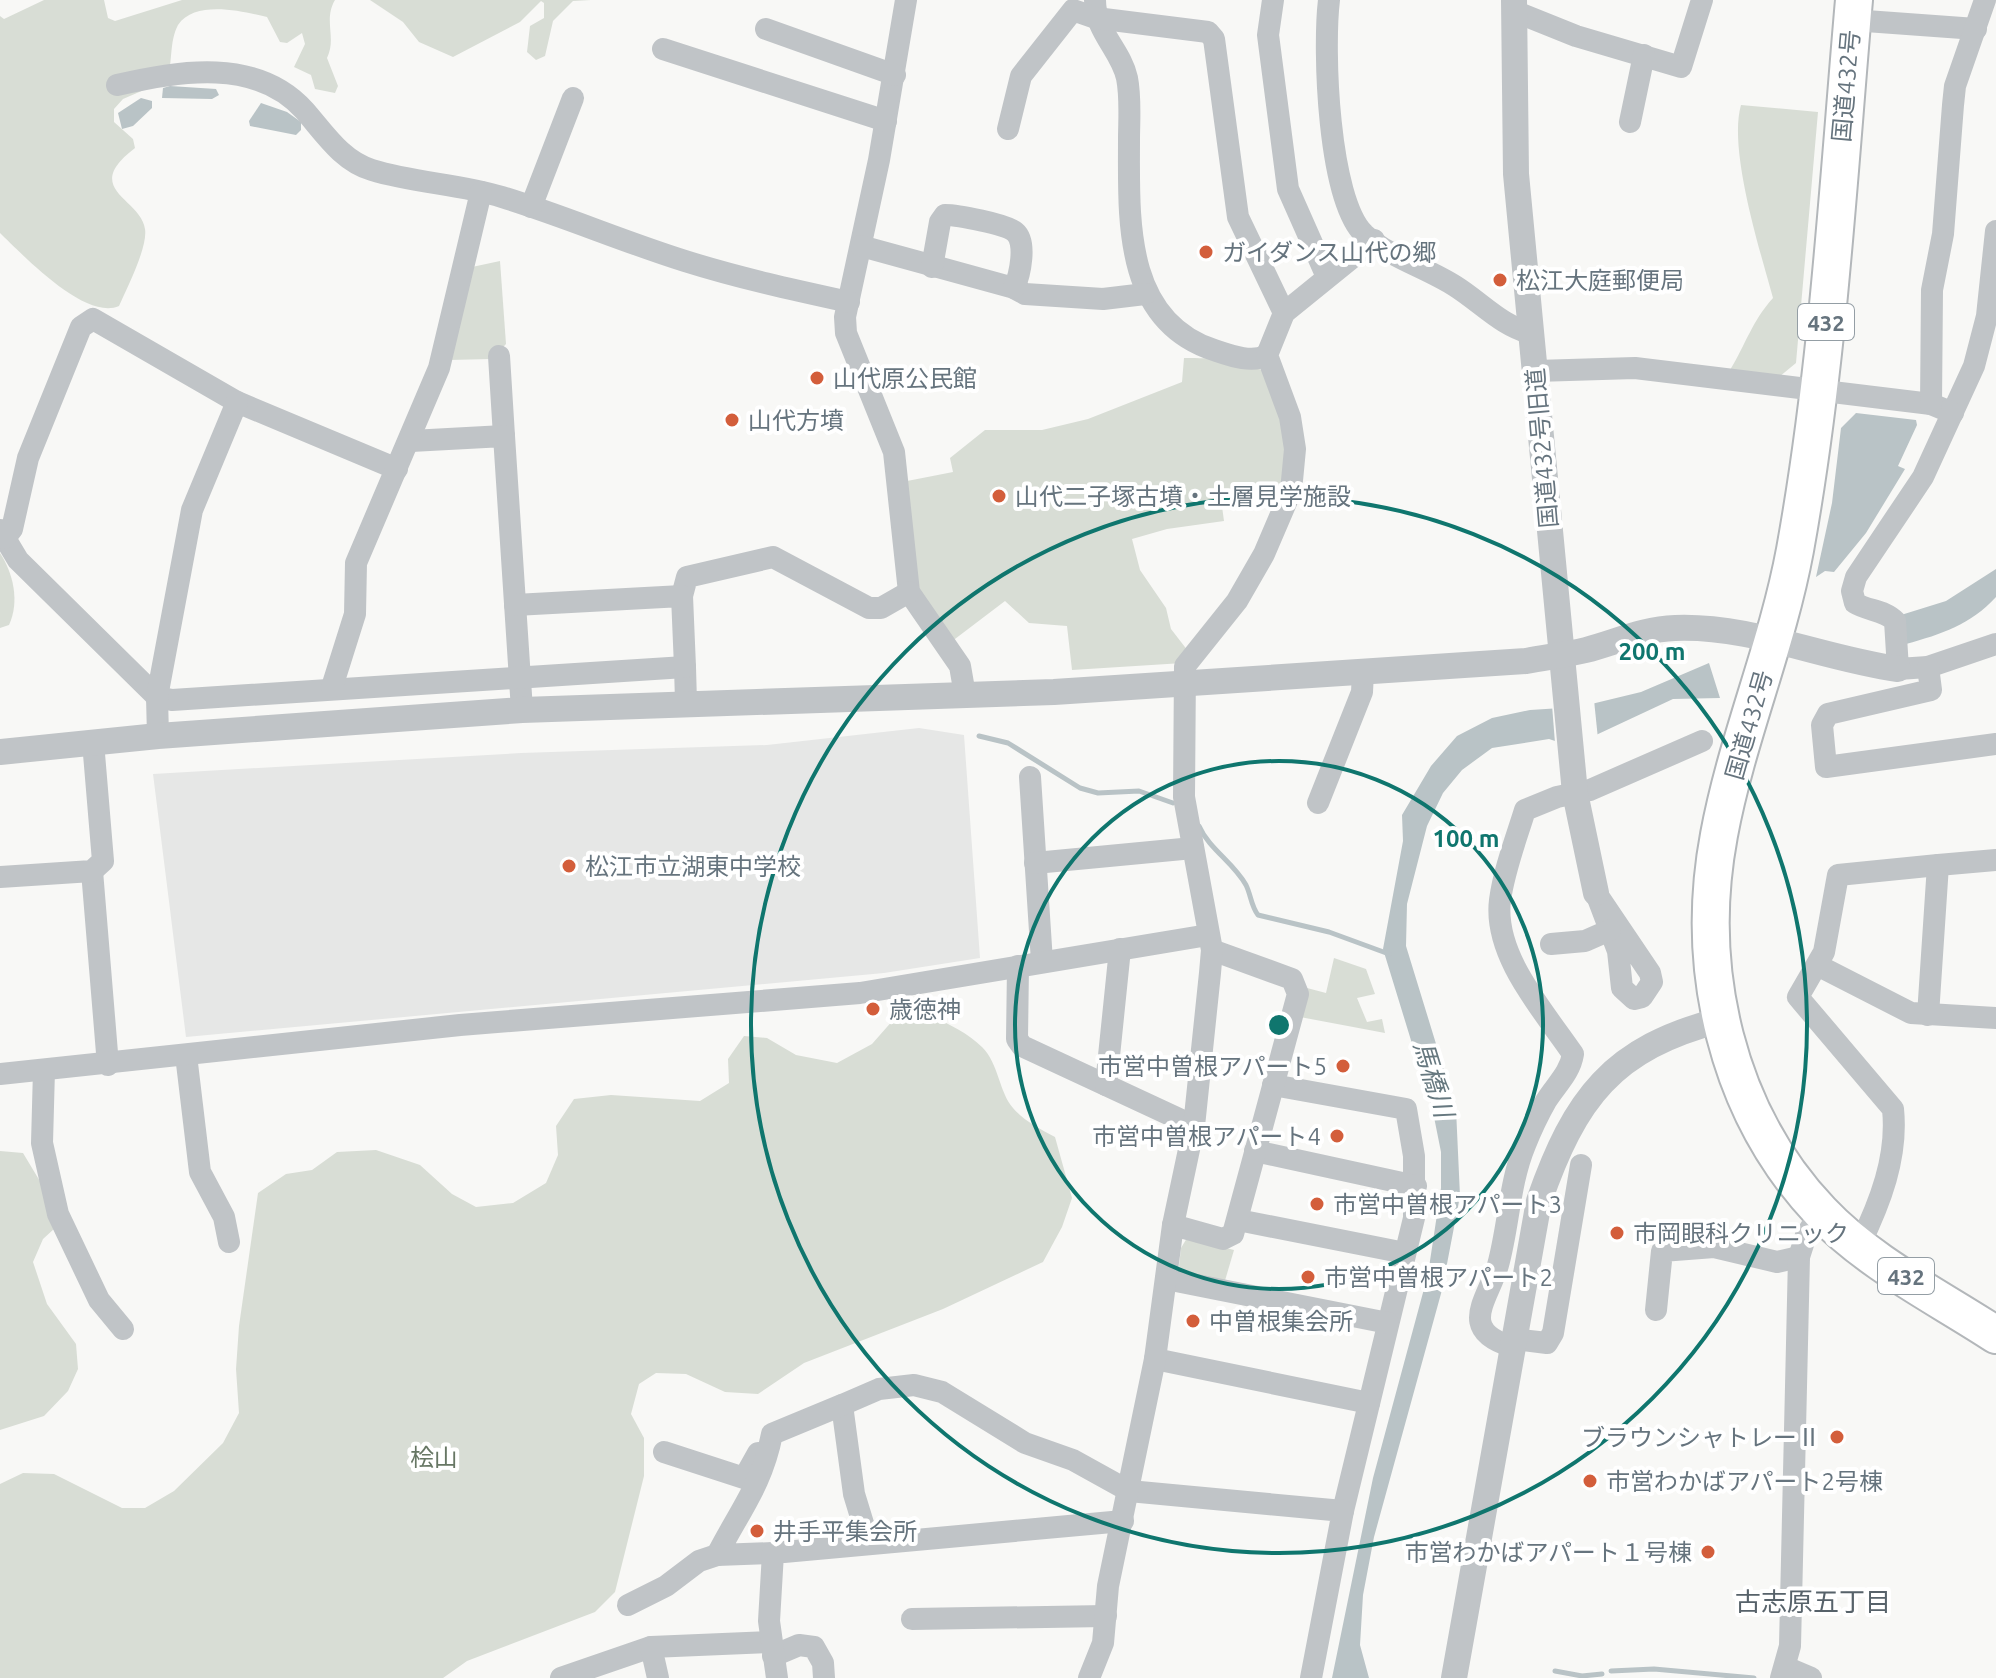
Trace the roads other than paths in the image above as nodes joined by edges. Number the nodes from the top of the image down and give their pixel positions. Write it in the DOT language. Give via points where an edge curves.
graph roads {
  1 [pos="906,0"];
  2 [pos="1273,0"];
  3 [pos="1329,0"];
  4 [pos="1702,0"];
  5 [pos="1985,0"];
  6 [pos="1514,6"];
  7 [pos="1096,9"];
  8 [pos="1853,10"];
  9 [pos="766,29"];
  10 [pos="1976,29"];
  11 [pos="663,49"];
  12 [pos="1644,55"];
  13 [pos="895,75"];
  14 [pos="117,85"];
  15 [pos="573,98"];
  16 [pos="886,121"];
  17 [pos="1630,122"];
  18 [pos="1008,129"];
  19 [pos="481,192"];
  20 [pos="531,207"];
  21 [pos="1374,240"];
  22 [pos="1995,241"];
  23 [pos="861,246"];
  24 [pos="932,267"];
  25 [pos="1327,277"];
  26 [pos="1014,288"];
  27 [pos="1145,294"];
  28 [pos="849,302"];
  29 [pos="1284,313"];
  30 [pos="1533,334"];
  31 [pos="1267,355"];
  32 [pos="499,356"];
  33 [pos="1536,371"];
  34 [pos="1820,388"];
  35 [pos="237,402"];
  36 [pos="1931,404"];
  37 [pos="1953,413"];
  38 [pos="504,436"];
  39 [pos="411,441"];
  40 [pos="397,469"];
  41 [pos="2,534"];
  42 [pos="909,592"];
  43 [pos="682,596"];
  44 [pos="515,605"];
  45 [pos="1774,641"];
  46 [pos="1996,644"];
  47 [pos="1560,655"];
  48 [pos="685,667"];
  49 [pos="1928,667"];
  50 [pos="1898,669"];
  51 [pos="1363,672"];
  52 [pos="520,677"];
  53 [pos="1186,685"];
  54 [pos="332,687"];
  55 [pos="965,695"];
  56 [pos="157,697"];
  57 [pos="686,702"];
  58 [pos="522,710"];
  59 [pos="158,736"];
  60 [pos="1702,741"];
  61 [pos="93,742"];
  62 [pos="1996,744"];
  63 [pos="0,752"];
  64 [pos="1030,777"];
  65 [pos="1575,793"];
  66 [pos="1318,803"];
  67 [pos="1193,848"];
  68 [pos="1996,860"];
  69 [pos="1035,863"];
  70 [pos="1938,865"];
  71 [pos="92,871"];
  72 [pos="0,877"];
  73 [pos="1596,893"];
  74 [pos="1610,930"];
  75 [pos="1210,943"];
  76 [pos="1551,944"];
  77 [pos="1120,949"];
  78 [pos="1042,962"];
  79 [pos="1018,966"];
  80 [pos="1819,966"];
  81 [pos="1928,1015"];
  82 [pos="1996,1018"];
  83 [pos="1721,1020"];
  84 [pos="186,1055"];
  85 [pos="108,1065"];
  86 [pos="44,1070"];
  87 [pos="0,1074"];
  88 [pos="1106,1085"];
  89 [pos="1273,1085"];
  90 [pos="1194,1126"];
  91 [pos="1255,1151"];
  92 [pos="1581,1165"];
  93 [pos="1416,1186"];
  94 [pos="1821,1212"];
  95 [pos="1238,1220"];
  96 [pos="1173,1225"];
  97 [pos="229,1242"];
  98 [pos="1859,1246"];
  99 [pos="1405,1253"];
  100 [pos="1799,1257"];
  101 [pos="1166,1279"];
  102 [pos="1656,1310"];
  103 [pos="1388,1323"];
  104 [pos="123,1329"];
  105 [pos="1996,1335"];
  106 [pos="1513,1343"];
  107 [pos="1155,1359"];
  108 [pos="1369,1403"];
  109 [pos="842,1405"];
  110 [pos="772,1434"];
  111 [pos="664,1452"];
  112 [pos="1129,1491"];
  113 [pos="1343,1511"];
  114 [pos="1123,1521"];
  115 [pos="869,1543"];
  116 [pos="773,1553"];
  117 [pos="717,1555"];
  118 [pos="628,1605"];
  119 [pos="1106,1616"];
  120 [pos="912,1619"];
  121 [pos="651,1647"];
  122 [pos="773,1659"];
  123 [pos="1783,1672"];
  124 [pos="561,1678"];
  125 [pos="658,1678"];
  126 [pos="824,1678"];
  127 [pos="1089,1678"];
  128 [pos="1311,1678"];
  129 [pos="1454,1678"];
  130 [pos="1811,1678"];
  1 -- 13 [label="street"];
  2 -- 25 [label="street" via="1268,35 1288,189"];
  3 -- 21 [label="street" via="1326,59 1337,168 1352,214"];
  4 -- 12 [label="street" via="1681,67"];
  5 -- 10 [label="street"];
  6 -- 12 [label="street" via="1576,36"];
  6 -- 30 [label="street, 国道432号旧道" via="1516,174"];
  7 -- 18 [label="street" via="1073,10 1021,76"];
  7 -- 27 [label="street" via="1127,75 1131,224"];
  7 -- 29 [label="street" via="1201,30 1214,39 1238,217"];
  8 -- 10 [label="street"];
  8 -- 34 [label="highway, 国道432号 / 432"];
  9 -- 13 [label="street"];
  10 -- 36 [label="street" via="1955,86 1943,234 1932,290"];
  11 -- 16 [label="street"];
  12 -- 17 [label="street"];
  13 -- 16 [label="street"];
  14 -- 19 [label="street" via="174,72 237,74 268,85 301,107 348,159 373,170"];
  15 -- 20 [label="street"];
  16 -- 23 [label="street"];
  19 -- 20 [label="street"];
  19 -- 39 [label="street" via="445,347"];
  20 -- 28 [label="street" via="687,262"];
  21 -- 25 [label="street"];
  21 -- 30 [label="street" via="1457,287 1512,328"];
  22 -- 37 [label="street" via="1984,337"];
  23 -- 24 [label="street"];
  23 -- 28 [label="street"];
  24 -- 26 [label="street"];
  24 -- 26 [label="street" via="945,215 1010,229 1019,238 1020,270"];
  25 -- 29 [label="street"];
  26 -- 27 [label="street" via="1025,294 1081,299"];
  27 -- 31 [label="street" via="1183,337 1234,356"];
  28 -- 42 [label="street" via="845,325 850,350 894,452"];
  29 -- 31 [label="street"];
  30 -- 33 [label="street, 国道432号旧道"];
  31 -- 53 [label="street" via="1290,417 1295,449 1291,491 1237,601 1190,655"];
  32 -- 38 [label="street"];
  33 -- 34 [label="street" via="1635,368"];
  33 -- 47 [label="street, 国道432号旧道"];
  34 -- 36 [label="street"];
  34 -- 45 [label="highway, 国道432号 / 432" via="1794,556"];
  35 -- 40 [label="street"];
  35 -- 41 [label="street" via="93,319 81,327 33,443 12,529"];
  35 -- 56 [label="street" via="192,510"];
  36 -- 37 [label="street"];
  37 -- 50 [label="street" via="1923,477 1856,577 1852,591 1855,603 1895,621"];
  38 -- 39 [label="street"];
  38 -- 44 [label="street"];
  39 -- 40 [label="street"];
  40 -- 54 [label="street" via="356,563 355,614"];
  41 -- 56 [label="street" via="18,560"];
  42 -- 43 [label="street" via="881,608 869,608 773,557 687,577"];
  42 -- 55 [label="street" via="960,666"];
  43 -- 44 [label="street"];
  43 -- 48 [label="street"];
  44 -- 52 [label="street"];
  45 -- 47 [label="street" via="1676,628"];
  45 -- 50 [label="street"];
  45 -- 83 [label="highway, 国道432号 / 432" via="1719,833 1712,882 1712,975"];
  46 -- 49 [label="street"];
  47 -- 51 [label="street"];
  47 -- 65 [label="street, 国道432号旧道"];
  48 -- 52 [label="street"];
  48 -- 57 [label="street"];
  49 -- 50 [label="street"];
  49 -- 62 [label="street" via="1931,690 1828,714 1822,725 1826,767"];
  51 -- 53 [label="street"];
  51 -- 66 [label="street" via="1362,692"];
  52 -- 54 [label="street"];
  52 -- 58 [label="street"];
  53 -- 55 [label="street"];
  53 -- 67 [label="street" via="1184,797"];
  54 -- 56 [label="street"];
  55 -- 57 [label="street"];
  56 -- 59 [label="street"];
  57 -- 58 [label="street"];
  58 -- 59 [label="street"];
  59 -- 61 [label="street"];
  60 -- 65 [label="street"];
  61 -- 63 [label="street"];
  61 -- 71 [label="street" via="103,861"];
  64 -- 69 [label="street"];
  65 -- 73 [label="street, 国道432号旧道"];
  65 -- 106 [label="street" via="1525,810 1499,902 1506,945 1528,992 1573,1054 1524,1148 1498,1265 1479,1305 1488,1334"];
  67 -- 69 [label="street"];
  67 -- 75 [label="street"];
  68 -- 70 [label="street"];
  69 -- 78 [label="street"];
  70 -- 80 [label="street" via="1838,875"];
  70 -- 81 [label="street"];
  71 -- 72 [label="street"];
  71 -- 85 [label="street"];
  73 -- 74 [label="street, 国道432号旧道"];
  73 -- 74 [label="street, 国道432号旧道" via="1650,973 1652,982 1642,997 1634,999 1622,988"];
  74 -- 76 [label="street" via="1585,941"];
  75 -- 77 [label="street"];
  75 -- 89 [label="street" via="1296,984 1298,994"];
  75 -- 90 [label="street"];
  77 -- 78 [label="street"];
  77 -- 88 [label="street"];
  78 -- 79 [label="street"];
  79 -- 84 [label="street" via="860,993 460,1025"];
  79 -- 88 [label="street" via="1017,1039 1022,1046"];
  80 -- 81 [label="street" via="1911,1013"];
  80 -- 98 [label="street" via="1798,997 1893,1109 1889,1169"];
  81 -- 82 [label="street"];
  83 -- 94 [label="highway, 国道432号 / 432" via="1746,1098 1774,1148"];
  83 -- 106 [label="street" via="1676,1031 1627,1057 1581,1107 1554,1157 1539,1201"];
  84 -- 85 [label="street"];
  84 -- 97 [label="street" via="200,1172 224,1217"];
  85 -- 86 [label="street"];
  86 -- 87 [label="street"];
  86 -- 104 [label="street" via="42,1143 58,1214 99,1300"];
  88 -- 90 [label="street"];
  89 -- 91 [label="street"];
  89 -- 93 [label="street" via="1406,1109"];
  90 -- 96 [label="street"];
  91 -- 93 [label="street"];
  91 -- 95 [label="street"];
  92 -- 106 [label="street" via="1553,1333 1547,1343"];
  93 -- 99 [label="street"];
  94 -- 98 [label="highway, 国道432号 / 432"];
  94 -- 100 [label="street"];
  95 -- 96 [label="street" via="1233,1234 1223,1239"];
  95 -- 99 [label="street"];
  96 -- 101 [label="street"];
  98 -- 105 [label="highway, 国道432号 / 432"];
  99 -- 103 [label="street"];
  100 -- 102 [label="street" via="1777,1262 1714,1247 1662,1251"];
  100 -- 123 [label="street" via="1790,1646"];
  101 -- 103 [label="street"];
  101 -- 107 [label="street"];
  103 -- 108 [label="street"];
  106 -- 129 [label="street"];
  107 -- 108 [label="street"];
  107 -- 112 [label="street"];
  108 -- 113 [label="street"];
  109 -- 110 [label="street"];
  109 -- 112 [label="street" via="879,1389 914,1385 942,1392 1025,1443 1073,1460"];
  109 -- 115 [label="street" via="854,1494"];
  110 -- 111 [label="street" via="744,1478"];
  110 -- 117 [label="street" via="753,1496 742,1506"];
  112 -- 113 [label="street"];
  112 -- 114 [label="street"];
  113 -- 128 [label="street"];
  114 -- 115 [label="street"];
  114 -- 119 [label="street"];
  115 -- 116 [label="street"];
  116 -- 117 [label="street"];
  116 -- 122 [label="street"];
  117 -- 118 [label="street"];
  119 -- 120 [label="street"];
  119 -- 127 [label="street" via="1103,1643"];
  121 -- 122 [label="street"];
  121 -- 124 [label="street"];
  121 -- 125 [label="street"];
  122 -- 126 [label="street" via="799,1645 814,1647"];
  123 -- 130 [label="street"];
}
